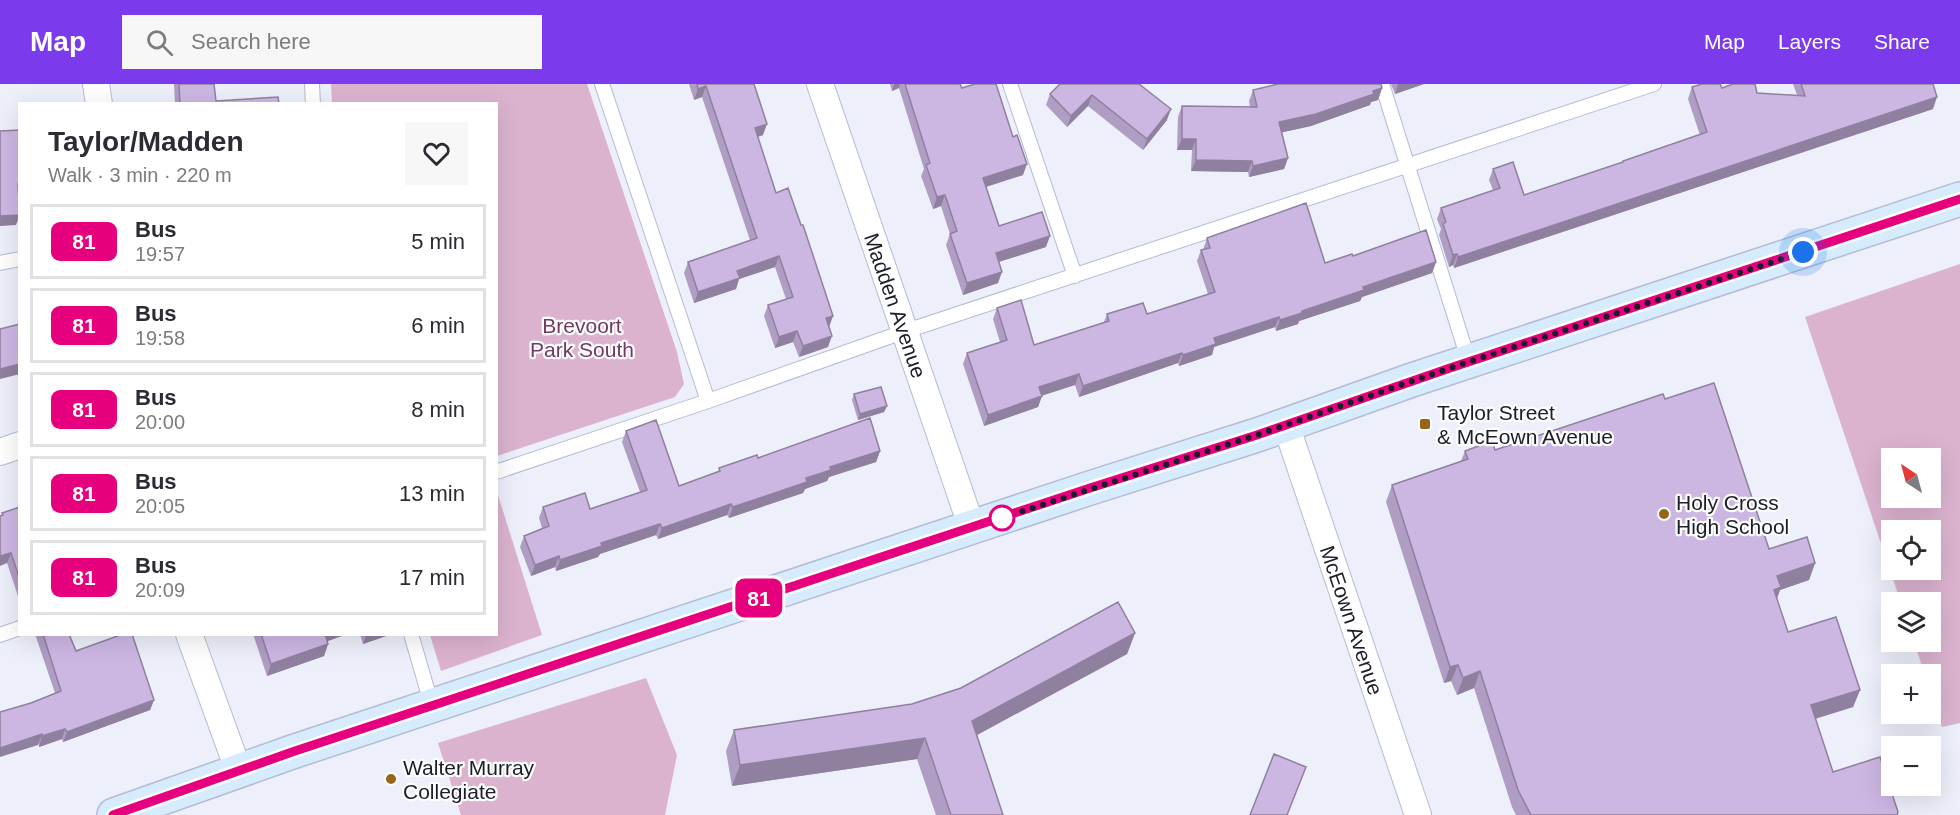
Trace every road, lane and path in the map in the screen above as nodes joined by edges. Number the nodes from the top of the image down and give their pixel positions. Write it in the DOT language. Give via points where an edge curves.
graph roads {
  1 [pos="96,84"];
  2 [pos="312,84"];
  3 [pos="602,84"];
  4 [pos="820,84"];
  5 [pos="1010,84"];
  6 [pos="1382,84"];
  7 [pos="1654,84"];
  8 [pos="99,102"];
  9 [pos="313,102"];
  10 [pos="1409,166"];
  11 [pos="1960,199"];
  12 [pos="18,259"];
  13 [pos="0,263"];
  14 [pos="1075,276"];
  15 [pos="903,332"];
  16 [pos="1469,362"];
  17 [pos="708,401"];
  18 [pos="1286,425"];
  19 [pos="18,446"];
  20 [pos="0,452"];
  21 [pos="498,471"];
  22 [pos="972,528"];
  23 [pos="18,629"];
  24 [pos="0,635"];
  25 [pos="190,636"];
  26 [pos="412,636"];
  27 [pos="432,706"];
  28 [pos="239,771"];
  29 [pos="114,815"];
  30 [pos="1418,815"];
  1 -- 8 [label="street"];
  2 -- 9 [label="lane"];
  3 -- 17 [label="lane"];
  4 -- 15 [label="street, Madden Avenue"];
  5 -- 14 [label="lane"];
  6 -- 10 [label="lane"];
  7 -- 10 [label="lane"];
  10 -- 14 [label="lane"];
  10 -- 16 [label="lane"];
  11 -- 16 [label="main road"];
  12 -- 13 [label="lane"];
  14 -- 15 [label="lane"];
  15 -- 17 [label="lane"];
  15 -- 22 [label="street, Madden Avenue"];
  16 -- 18 [label="main road"];
  17 -- 21 [label="lane"];
  18 -- 22 [label="main road"];
  18 -- 30 [label="street, McEown Avenue"];
  19 -- 20 [label="street"];
  22 -- 27 [label="main road"];
  23 -- 24 [label="lane"];
  25 -- 28 [label="street"];
  26 -- 27 [label="lane"];
  27 -- 28 [label="main road"];
  28 -- 29 [label="main road"];
}
